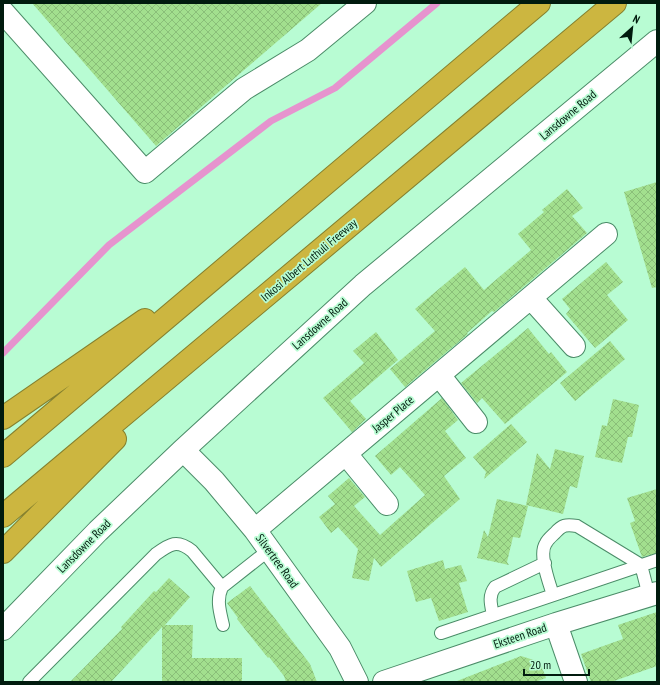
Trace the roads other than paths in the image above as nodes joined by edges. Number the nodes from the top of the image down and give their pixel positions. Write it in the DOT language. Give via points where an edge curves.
graph roads {
  1 [pos="365,3"];
  2 [pos="539,3"];
  3 [pos="615,3"];
  4 [pos="3,12"];
  5 [pos="657,41"];
  6 [pos="606,234"];
  7 [pos="248,248"];
  8 [pos="531,298"];
  9 [pos="574,346"];
  10 [pos="204,348"];
  11 [pos="439,375"];
  12 [pos="3,418"];
  13 [pos="476,422"];
  14 [pos="183,450"];
  15 [pos="346,454"];
  16 [pos="3,456"];
  17 [pos="387,504"];
  18 [pos="3,516"];
  19 [pos="255,530"];
  20 [pos="269,550"];
  21 [pos="3,552"];
  22 [pos="657,560"];
  23 [pos="544,563"];
  24 [pos="641,565"];
  25 [pos="222,588"];
  26 [pos="653,594"];
  27 [pos="553,595"];
  28 [pos="493,615"];
  29 [pos="556,624"];
  30 [pos="223,625"];
  31 [pos="3,629"];
  32 [pos="441,633"];
  33 [pos="29,682"];
  34 [pos="357,682"];
  35 [pos="384,682"];
  36 [pos="576,682"];
  1 -- 4 [label="street" via="308,50 244,89 145,172"];
  2 -- 7 [label="highway"];
  3 -- 10 [label="highway, Inkosi Albert Luthuli Freeway"];
  5 -- 14 [label="street, Lansdowne Road" via="363,285"];
  6 -- 8 [label="street, Jasper Place"];
  7 -- 12 [label="highway"];
  7 -- 16 [label="highway"];
  8 -- 9 [label="street"];
  8 -- 11 [label="street, Jasper Place"];
  10 -- 18 [label="highway, Inkosi Albert Luthuli Freeway"];
  10 -- 21 [label="highway"];
  11 -- 13 [label="street"];
  11 -- 15 [label="street, Jasper Place"];
  14 -- 19 [label="street, Silvertree Road" via="214,481"];
  14 -- 31 [label="street, Lansdowne Road" via="98,531"];
  15 -- 17 [label="street"];
  15 -- 19 [label="street, Jasper Place"];
  19 -- 20 [label="street, Silvertree Road"];
  20 -- 25 [label="lane"];
  20 -- 34 [label="street, Silvertree Road" via="340,648"];
  22 -- 24 [label="lane"];
  23 -- 24 [label="lane" via="543,549 546,543 560,528 568,524 577,526"];
  23 -- 27 [label="lane"];
  23 -- 28 [label="lane" via="495,587 491,592 490,601"];
  24 -- 26 [label="lane"];
  24 -- 27 [label="lane"];
  25 -- 30 [label="lane" via="219,605"];
  25 -- 33 [label="lane" via="192,551 179,544 169,545 156,554"];
  26 -- 29 [label="street, Eksteen Road"];
  27 -- 28 [label="lane"];
  28 -- 32 [label="lane"];
  29 -- 35 [label="street, Eksteen Road"];
  29 -- 36 [label="street"];
}
